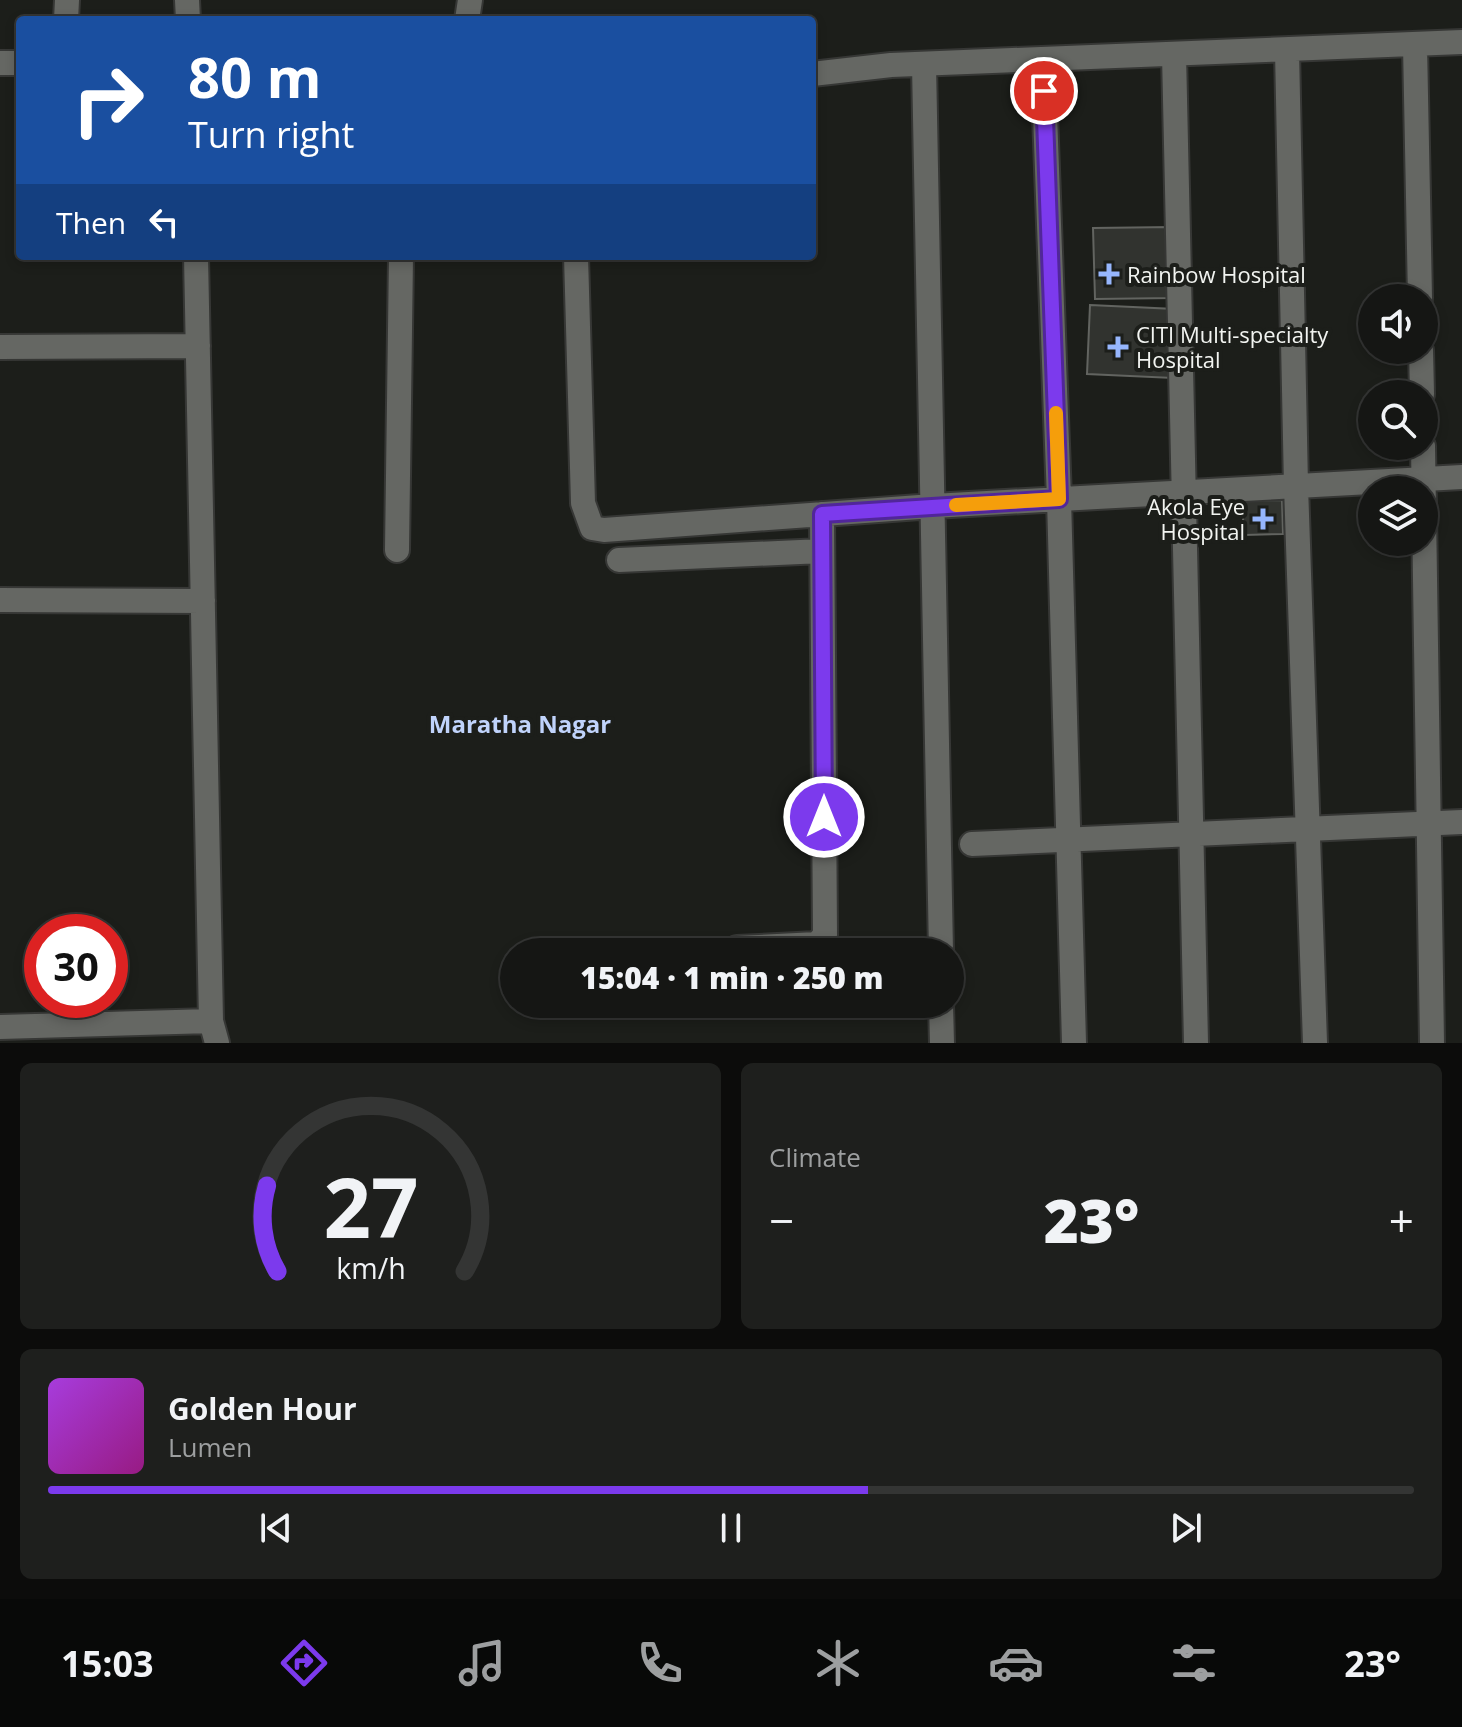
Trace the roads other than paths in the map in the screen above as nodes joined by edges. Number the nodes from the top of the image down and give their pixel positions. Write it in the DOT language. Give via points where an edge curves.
graph roads {
  1 [pos="1462,42"];
  2 [pos="1415,45"];
  3 [pos="1287,50"];
  4 [pos="1174,54"];
  5 [pos="1043,59"];
  6 [pos="924,64"];
  7 [pos="816,74"];
  8 [pos="196,260"];
  9 [pos="401,260"];
  10 [pos="576,260"];
  11 [pos="1420,284"];
  12 [pos="198,346"];
  13 [pos="0,347"];
  14 [pos="1462,477"];
  15 [pos="1438,478"];
  16 [pos="1358,483"];
  17 [pos="1296,486"];
  18 [pos="1183,493"];
  19 [pos="1059,499"];
  20 [pos="933,506"];
  21 [pos="822,514"];
  22 [pos="397,550"];
  23 [pos="822,551"];
  24 [pos="1425,556"];
  25 [pos="619,560"];
  26 [pos="0,600"];
  27 [pos="203,601"];
  28 [pos="1462,822"];
  29 [pos="1429,824"];
  30 [pos="1308,830"];
  31 [pos="1191,836"];
  32 [pos="1068,841"];
  33 [pos="972,844"];
  34 [pos="822,938"];
  35 [pos="941,938"];
  36 [pos="941,1018"];
  37 [pos="0,1027"];
  38 [pos="214,1032"];
  39 [pos="942,1043"];
  40 [pos="1074,1043"];
  41 [pos="1196,1043"];
  42 [pos="1315,1043"];
  43 [pos="1432,1043"];
  1 -- 2 [label="street"];
  2 -- 3 [label="street"];
  2 -- 11 [label="street"];
  3 -- 4 [label="street"];
  3 -- 17 [label="street"];
  4 -- 5 [label="street"];
  4 -- 18 [label="street"];
  5 -- 6 [label="street"];
  5 -- 19 [label="street"];
  6 -- 7 [label="street"];
  6 -- 20 [label="street"];
  8 -- 12 [label="street"];
  9 -- 22 [label="street"];
  10 -- 21 [label="street" via="583,503 592,528"];
  12 -- 13 [label="street"];
  12 -- 27 [label="street"];
  14 -- 15 [label="street"];
  16 -- 17 [label="street"];
  17 -- 18 [label="street"];
  17 -- 30 [label="street"];
  18 -- 19 [label="street"];
  18 -- 31 [label="street"];
  19 -- 20 [label="street"];
  19 -- 32 [label="street"];
  20 -- 21 [label="street"];
  20 -- 35 [label="street"];
  21 -- 23 [label="street"];
  23 -- 25 [label="street"];
  23 -- 34 [label="street"];
  24 -- 29 [label="street"];
  26 -- 27 [label="street"];
  27 -- 38 [label="street"];
  28 -- 29 [label="street"];
  29 -- 30 [label="street"];
  29 -- 43 [label="street"];
  30 -- 31 [label="street"];
  30 -- 42 [label="street"];
  31 -- 32 [label="street"];
  31 -- 41 [label="street"];
  32 -- 33 [label="street"];
  32 -- 40 [label="street"];
  36 -- 39 [label="street"];
  37 -- 38 [label="street"];
}
